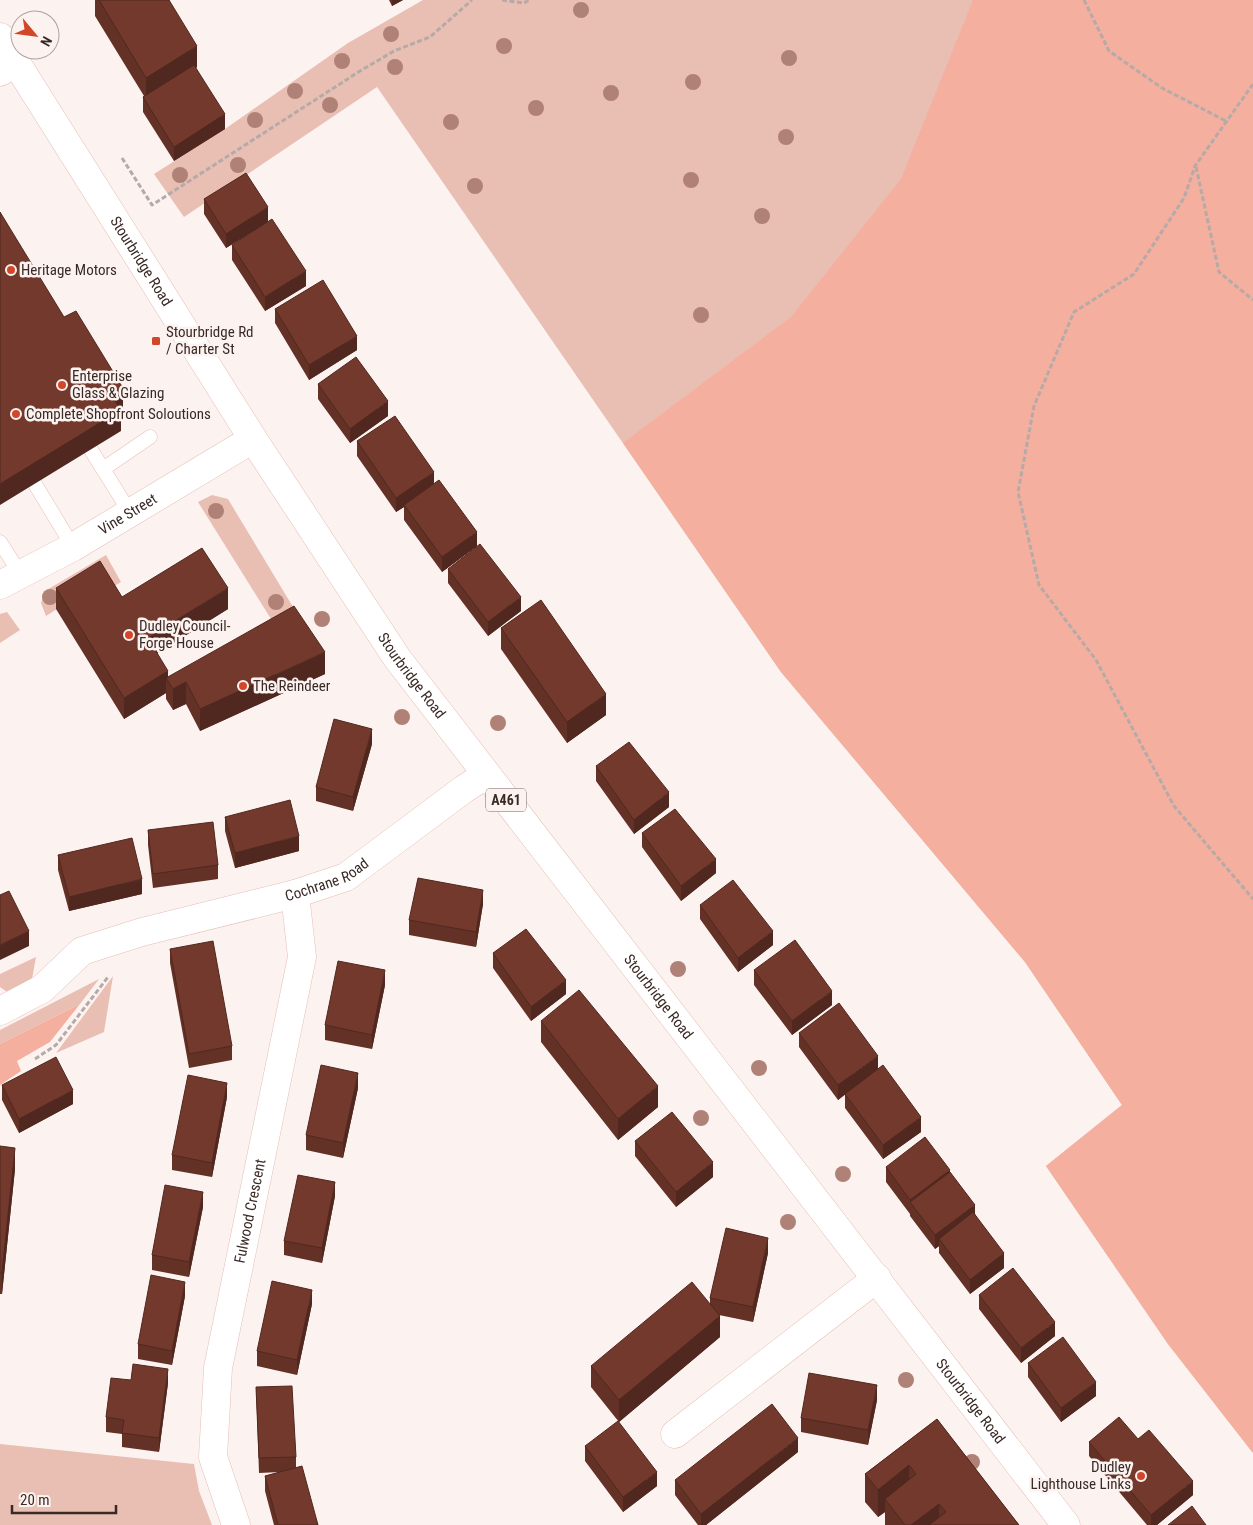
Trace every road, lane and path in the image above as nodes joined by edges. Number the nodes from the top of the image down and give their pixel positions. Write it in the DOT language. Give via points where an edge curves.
graph roads {
  1 [pos="472,0"];
  2 [pos="502,0"];
  3 [pos="529,0"];
  4 [pos="1084,0"];
  5 [pos="0,37"];
  6 [pos="8,67"];
  7 [pos="1253,84"];
  8 [pos="1228,122"];
  9 [pos="122,158"];
  10 [pos="1195,166"];
  11 [pos="1253,300"];
  12 [pos="150,437"];
  13 [pos="253,439"];
  14 [pos="90,450"];
  15 [pos="103,469"];
  16 [pos="36,484"];
  17 [pos="131,514"];
  18 [pos="0,542"];
  19 [pos="73,547"];
  20 [pos="10,580"];
  21 [pos="486,775"];
  22 [pos="295,894"];
  23 [pos="1253,899"];
  24 [pos="109,976"];
  25 [pos="0,1012"];
  26 [pos="35,1059"];
  27 [pos="877,1278"];
  28 [pos="675,1434"];
  29 [pos="236,1525"];
  30 [pos="1066,1525"];
  1 -- 9 [label="path" via="430,37 360,71 152,205"];
  2 -- 3 [label="path" via="524,3"];
  4 -- 8 [label="path" via="1109,51 1162,88"];
  5 -- 6 [label="main road, Stourbridge Road / A461"];
  6 -- 13 [label="main road, Stourbridge Road / A461"];
  7 -- 8 [label="path"];
  8 -- 10 [label="path"];
  10 -- 11 [label="path" via="1219,272"];
  10 -- 23 [label="path" via="1184,198 1134,274 1074,312 1034,406 1018,492 1039,585 1096,660 1174,806"];
  12 -- 15 [label="lane"];
  13 -- 17 [label="main road, Vine Street"];
  13 -- 21 [label="main road, Stourbridge Road / A461" via="398,658"];
  14 -- 15 [label="lane"];
  15 -- 17 [label="lane"];
  16 -- 19 [label="lane"];
  17 -- 19 [label="main road, Vine Street"];
  18 -- 20 [label="lane"];
  19 -- 20 [label="main road, Vine Street"];
  21 -- 22 [label="main road, Cochrane Road" via="346,877"];
  21 -- 27 [label="main road, Stourbridge Road / A461"];
  22 -- 25 [label="main road, Cochrane Road" via="142,932 82,951 42,989"];
  22 -- 29 [label="main road, Fulwood Crescent" via="302,957 218,1368 213,1457"];
  24 -- 26 [label="path" via="56,1045"];
  27 -- 28 [label="main road"];
  27 -- 30 [label="main road, Stourbridge Road / A461"];
}
